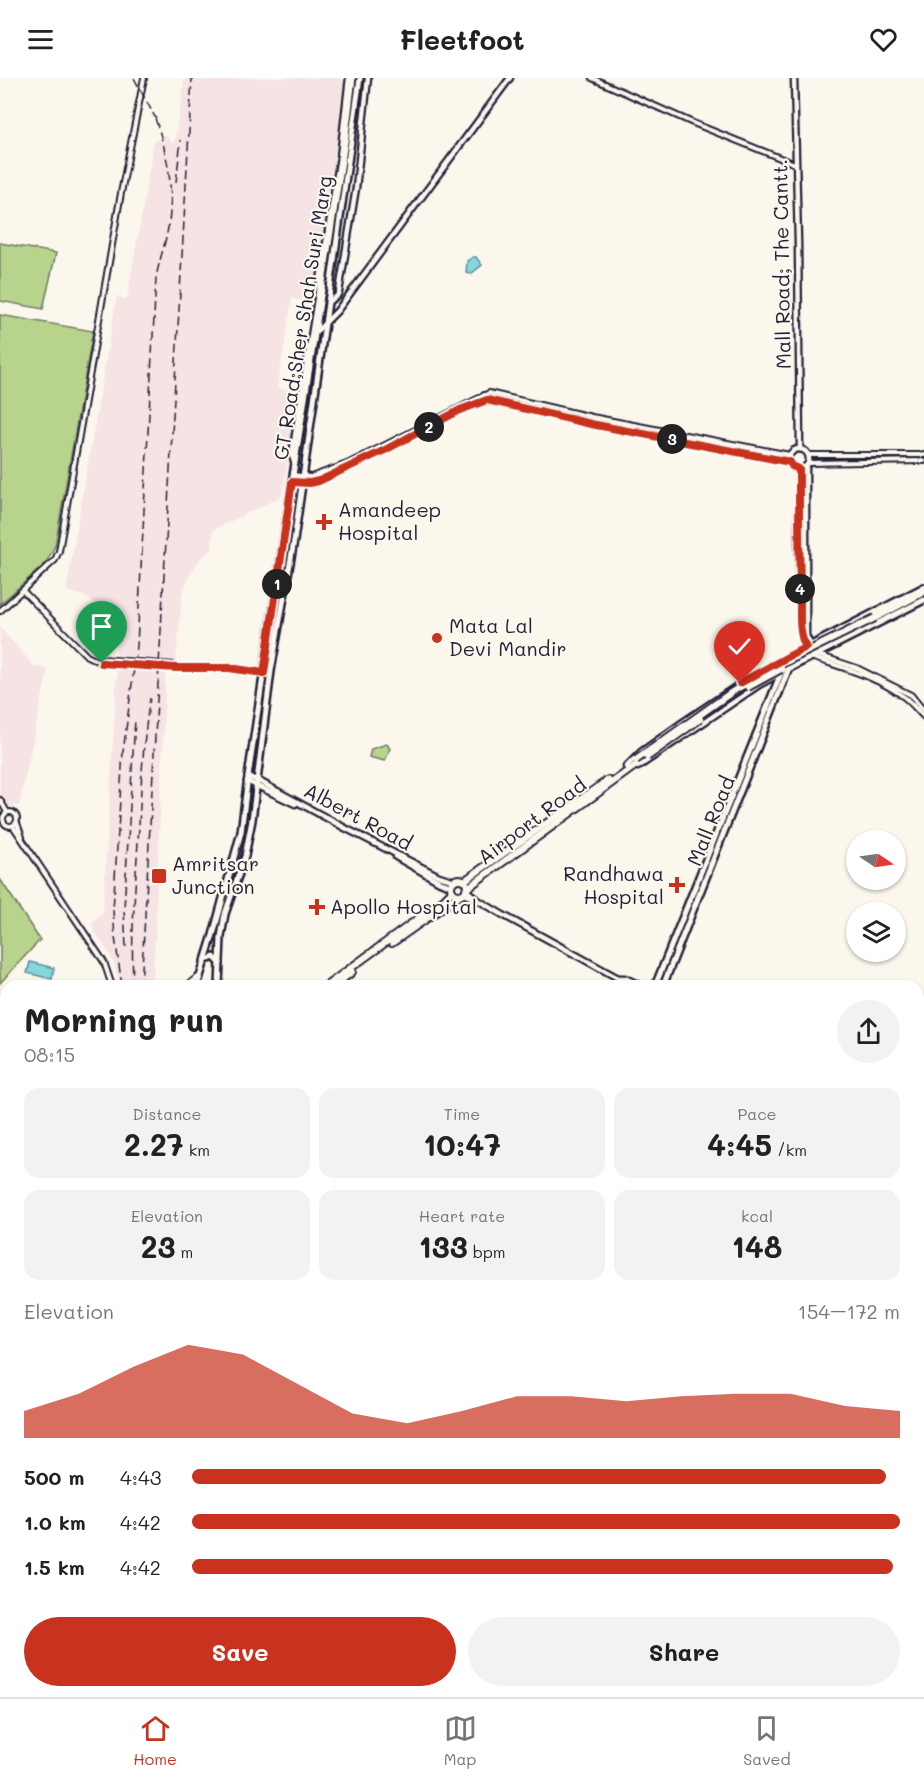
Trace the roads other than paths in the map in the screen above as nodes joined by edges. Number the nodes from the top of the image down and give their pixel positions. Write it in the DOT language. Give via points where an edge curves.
graph roads {
  1 [pos="144,78"];
  2 [pos="351,78"];
  3 [pos="360,78"];
  4 [pos="368,78"];
  5 [pos="510,78"];
  6 [pos="592,78"];
  7 [pos="794,78"];
  8 [pos="795,164"];
  9 [pos="328,302"];
  10 [pos="325,324"];
  11 [pos="316,332"];
  12 [pos="484,395"];
  13 [pos="498,395"];
  14 [pos="487,400"];
  15 [pos="496,402"];
  16 [pos="800,449"];
  17 [pos="790,455"];
  18 [pos="808,455"];
  19 [pos="924,455"];
  20 [pos="924,461"];
  21 [pos="790,462"];
  22 [pos="807,464"];
  23 [pos="295,465"];
  24 [pos="799,469"];
  25 [pos="293,479"];
  26 [pos="303,480"];
  27 [pos="924,587"];
  28 [pos="22,591"];
  29 [pos="924,596"];
  30 [pos="0,611"];
  31 [pos="808,646"];
  32 [pos="790,656"];
  33 [pos="814,656"];
  34 [pos="789,668"];
  35 [pos="264,673"];
  36 [pos="781,673"];
  37 [pos="924,711"];
  38 [pos="924,717"];
  39 [pos="637,761"];
  40 [pos="626,767"];
  41 [pos="616,778"];
  42 [pos="248,779"];
  43 [pos="257,782"];
  44 [pos="0,800"];
  45 [pos="7,812"];
  46 [pos="15,824"];
  47 [pos="464,881"];
  48 [pos="453,886"];
  49 [pos="464,892"];
  50 [pos="213,935"];
  51 [pos="220,937"];
  52 [pos="204,961"];
  53 [pos="220,963"];
  54 [pos="200,976"];
  55 [pos="618,978"];
  56 [pos="110,980"];
  57 [pos="195,980"];
  58 [pos="199,980"];
  59 [pos="219,980"];
  60 [pos="334,980"];
  61 [pos="342,980"];
  62 [pos="620,980"];
  63 [pos="629,980"];
  64 [pos="657,980"];
  65 [pos="665,980"];
  1 -- 28 [label="street" via="59,551 55,560"];
  2 -- 11 [label="main road, GT Road;Sher Shah Suri Marg"];
  2 -- 23 [label="main road" via="293,448"];
  3 -- 9 [label="main road, GT Road;Sher Shah Suri Marg"];
  4 -- 9 [label="main road" via="347,250 339,292"];
  5 -- 10 [label="main road"];
  6 -- 8 [label="street"];
  7 -- 8 [label="main road, Mall Road; The Cantt."];
  8 -- 16 [label="main road, Mall Road; The Cantt."];
  9 -- 10 [label="main road, GT Road;Sher Shah Suri Marg"];
  10 -- 11 [label="main road"];
  10 -- 26 [label="main road, GT Road;Sher Shah Suri Marg"];
  11 -- 23 [label="main road, GT Road;Sher Shah Suri Marg"];
  12 -- 13 [label="street"];
  12 -- 14 [label="street"];
  12 -- 26 [label="street" via="347,464"];
  13 -- 15 [label="street"];
  13 -- 17 [label="street"];
  14 -- 15 [label="street"];
  14 -- 26 [label="street" via="319,481"];
  15 -- 21 [label="street"];
  16 -- 17 [label="main road"];
  16 -- 18 [label="main road"];
  17 -- 21 [label="main road"];
  18 -- 19 [label="street"];
  18 -- 22 [label="main road"];
  20 -- 22 [label="street"];
  21 -- 24 [label="main road"];
  22 -- 24 [label="main road"];
  22 -- 31 [label="main road"];
  23 -- 25 [label="main road, GT Road;Sher Shah Suri Marg"];
  24 -- 31 [label="main road" via="802,638"];
  25 -- 26 [label="street"];
  25 -- 35 [label="main road, GT Road;Sher Shah Suri Marg"];
  26 -- 43 [label="main road, GT Road;Sher Shah Suri Marg"];
  27 -- 31 [label="main road"];
  28 -- 30 [label="street"];
  28 -- 35 [label="street, bridge" via="87,656 101,661"];
  29 -- 33 [label="main road"];
  29 -- 39 [label="highway, bridge" via="759,675"];
  31 -- 32 [label="main road"];
  31 -- 33 [label="main road"];
  32 -- 36 [label="main road, Mall Road"];
  32 -- 40 [label="main road" via="734,687 641,752"];
  33 -- 34 [label="main road"];
  33 -- 37 [label="street" via="856,668 911,695"];
  33 -- 38 [label="street" via="890,688"];
  34 -- 36 [label="main road"];
  34 -- 65 [label="main road, Mall Road"];
  35 -- 42 [label="main road, GT Road;Sher Shah Suri Marg"];
  36 -- 41 [label="main road" via="644,764"];
  36 -- 64 [label="main road, Mall Road"];
  39 -- 40 [label="highway"];
  39 -- 41 [label="highway, Airport Road"];
  40 -- 47 [label="highway"];
  41 -- 49 [label="highway, Airport Road"];
  42 -- 43 [label="main road, Albert Road"];
  42 -- 50 [label="main road, GT Road;Sher Shah Suri Marg" via="241,832"];
  43 -- 48 [label="main road, Albert Road"];
  43 -- 51 [label="main road, GT Road;Sher Shah Suri Marg" via="245,856"];
  44 -- 45 [label="street"];
  45 -- 46 [label="street" via="15,813"];
  45 -- 46 [label="street" via="3,823 8,827"];
  46 -- 56 [label="street" via="104,962"];
  47 -- 48 [label="highway"];
  47 -- 49 [label="highway"];
  48 -- 49 [label="highway"];
  48 -- 60 [label="highway" via="441,902"];
  49 -- 55 [label="main road"];
  49 -- 61 [label="highway, Airport Road"];
  50 -- 51 [label="main road"];
  50 -- 52 [label="main road, GT Road;Sher Shah Suri Marg"];
  51 -- 53 [label="main road, GT Road;Sher Shah Suri Marg"];
  52 -- 53 [label="main road" via="214,957"];
  52 -- 54 [label="main road, GT Road;Sher Shah Suri Marg"];
  53 -- 59 [label="main road, GT Road;Sher Shah Suri Marg"];
  54 -- 57 [label="main road"];
  54 -- 58 [label="main road, GT Road;Sher Shah Suri Marg"];
  55 -- 62 [label="main road"];
  55 -- 63 [label="main road"];
}
